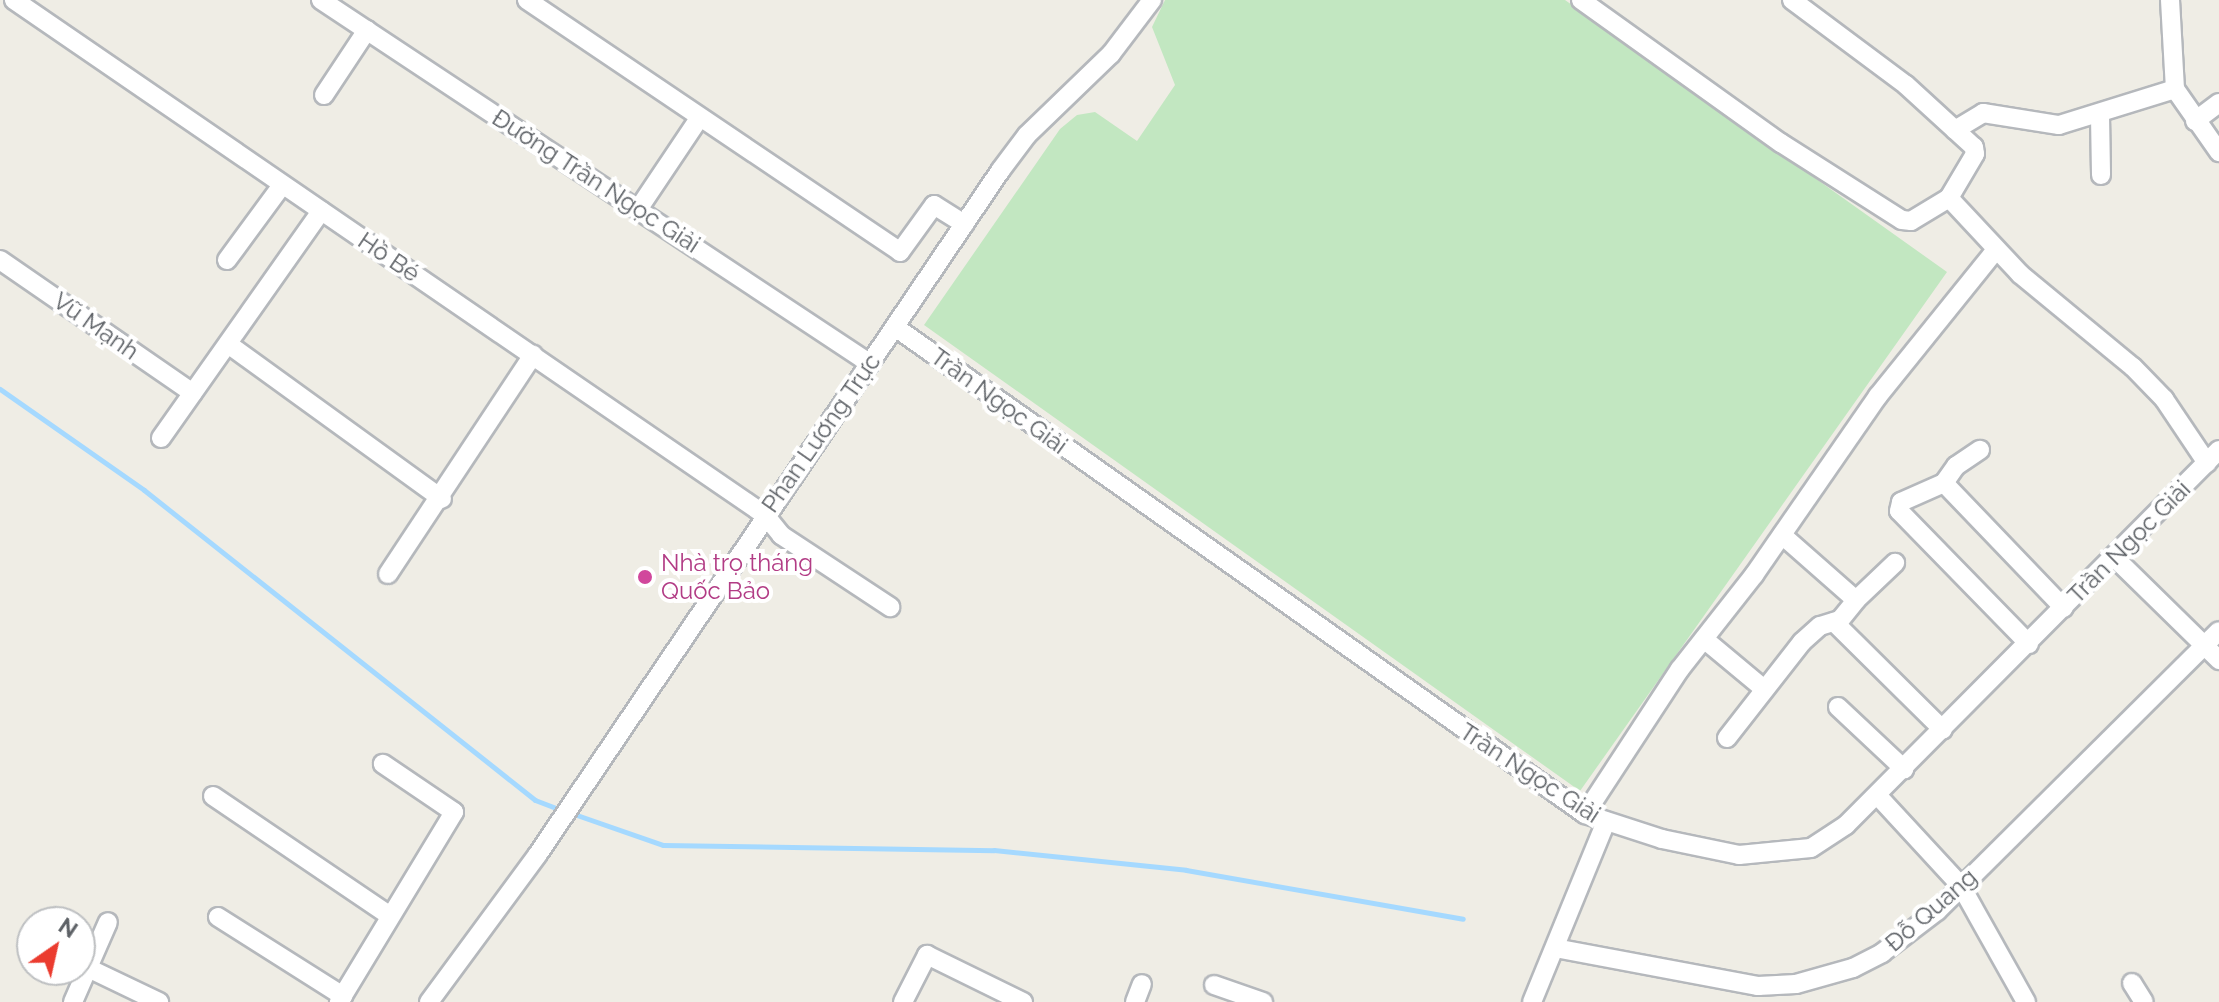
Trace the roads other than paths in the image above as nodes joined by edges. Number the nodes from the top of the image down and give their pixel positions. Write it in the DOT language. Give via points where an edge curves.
graph roads {
  1 [pos="14,0"];
  2 [pos="321,0"];
  3 [pos="527,0"];
  4 [pos="1152,0"];
  5 [pos="1581,0"];
  6 [pos="1792,0"];
  7 [pos="2170,0"];
  8 [pos="367,30"];
  9 [pos="2175,89"];
  10 [pos="324,95"];
  11 [pos="2219,103"];
  12 [pos="2100,116"];
  13 [pos="698,120"];
  14 [pos="2195,121"];
  15 [pos="1955,130"];
  16 [pos="2219,152"];
  17 [pos="2101,175"];
  18 [pos="282,185"];
  19 [pos="1949,198"];
  20 [pos="639,208"];
  21 [pos="321,211"];
  22 [pos="964,224"];
  23 [pos="1996,250"];
  24 [pos="0,260"];
  25 [pos="227,260"];
  26 [pos="895,327"];
  27 [pos="228,344"];
  28 [pos="533,355"];
  29 [pos="869,363"];
  30 [pos="193,393"];
  31 [pos="161,438"];
  32 [pos="1980,450"];
  33 [pos="2213,457"];
  34 [pos="1944,483"];
  35 [pos="442,499"];
  36 [pos="765,515"];
  37 [pos="1782,535"];
  38 [pos="2115,558"];
  39 [pos="1895,563"];
  40 [pos="388,574"];
  41 [pos="1856,600"];
  42 [pos="890,607"];
  43 [pos="2064,608"];
  44 [pos="1834,622"];
  45 [pos="2219,631"];
  46 [pos="1704,639"];
  47 [pos="2029,644"];
  48 [pos="2204,646"];
  49 [pos="2219,660"];
  50 [pos="1764,689"];
  51 [pos="1838,707"];
  52 [pos="1943,730"];
  53 [pos="1727,738"];
  54 [pos="383,764"];
  55 [pos="1904,769"];
  56 [pos="213,796"];
  57 [pos="1878,796"];
  58 [pos="1585,814"];
  59 [pos="1606,822"];
  60 [pos="1961,886"];
  61 [pos="390,916"];
  62 [pos="218,917"];
  63 [pos="108,922"];
  64 [pos="1555,948"];
  65 [pos="96,950"];
  66 [pos="96,972"];
  67 [pos="2132,983"];
  68 [pos="1214,985"];
  69 [pos="341,999"];
  70 [pos="159,1002"];
  71 [pos="429,1002"];
  72 [pos="903,1002"];
  73 [pos="1023,1002"];
  74 [pos="1263,1002"];
  75 [pos="1532,1002"];
  76 [pos="2026,1002"];
  77 [pos="2144,1002"];
  1 -- 18 [label="street, Hồ Bé"];
  2 -- 8 [label="street, Đường Trần Ngọc Giải"];
  3 -- 13 [label="street"];
  4 -- 22 [label="street, Phan Lương Trực" via="1111,54 1027,135"];
  5 -- 19 [label="street" via="1781,143 1902,220 1911,221"];
  6 -- 15 [label="street" via="1906,85"];
  7 -- 9 [label="street"];
  8 -- 10 [label="street"];
  8 -- 20 [label="street, Đường Trần Ngọc Giải"];
  9 -- 12 [label="street"];
  9 -- 14 [label="street"];
  11 -- 14 [label="street"];
  12 -- 15 [label="street" via="2059,125 1983,113"];
  12 -- 17 [label="street"];
  13 -- 20 [label="street"];
  13 -- 22 [label="street" via="900,252 934,205"];
  14 -- 16 [label="street"];
  15 -- 19 [label="street" via="1975,154"];
  18 -- 21 [label="street, Hồ Bé"];
  18 -- 25 [label="street"];
  19 -- 23 [label="street"];
  20 -- 29 [label="street, Đường Trần Ngọc Giải"];
  21 -- 27 [label="street"];
  21 -- 28 [label="street, Hồ Bé"];
  22 -- 26 [label="street, Phan Lương Trực"];
  23 -- 33 [label="street" via="2133,367"];
  23 -- 37 [label="street" via="1878,396"];
  24 -- 30 [label="street, Vũ Mạnh"];
  26 -- 29 [label="street, Phan Lương Trực"];
  26 -- 58 [label="street, Trần Ngọc Giải"];
  27 -- 30 [label="street"];
  27 -- 35 [label="street"];
  28 -- 35 [label="street"];
  28 -- 36 [label="street, Hồ Bé"];
  29 -- 36 [label="street, Phan Lương Trực"];
  30 -- 31 [label="street"];
  32 -- 34 [label="street" via="1956,466"];
  33 -- 38 [label="street, Trần Ngọc Giải"];
  34 -- 43 [label="street"];
  34 -- 47 [label="street" via="1901,502 1899,511"];
  35 -- 40 [label="street"];
  36 -- 42 [label="street, Hồ Bé" via="781,535"];
  36 -- 71 [label="street, Phan Lương Trực" via="538,854"];
  37 -- 41 [label="street"];
  37 -- 46 [label="street"];
  38 -- 43 [label="street, Trần Ngọc Giải"];
  38 -- 48 [label="street"];
  39 -- 41 [label="street"];
  41 -- 44 [label="street"];
  43 -- 47 [label="street, Trần Ngọc Giải"];
  44 -- 50 [label="street" via="1811,633"];
  44 -- 52 [label="street"];
  45 -- 48 [label="street, Đỗ Quang"];
  46 -- 50 [label="street"];
  46 -- 58 [label="street"];
  47 -- 52 [label="street, Trần Ngọc Giải"];
  48 -- 49 [label="street"];
  48 -- 60 [label="street, Đỗ Quang"];
  50 -- 53 [label="street"];
  51 -- 55 [label="street"];
  52 -- 55 [label="street, Trần Ngọc Giải"];
  54 -- 61 [label="street" via="454,812"];
  55 -- 57 [label="street, Trần Ngọc Giải"];
  56 -- 61 [label="street"];
  57 -- 59 [label="street, Trần Ngọc Giải" via="1830,837 1786,854 1712,851"];
  57 -- 60 [label="street"];
  58 -- 59 [label="street, Trần Ngọc Giải"];
  59 -- 64 [label="street"];
  60 -- 64 [label="street, Đỗ Quang" via="1882,953 1824,979 1796,984 1720,981"];
  60 -- 76 [label="street"];
  61 -- 69 [label="street"];
  62 -- 69 [label="street"];
  63 -- 65 [label="street"];
  64 -- 75 [label="street"];
  66 -- 70 [label="street"];
  67 -- 77 [label="street"];
  68 -- 74 [label="street"];
  72 -- 73 [label="street" via="927,955"];
}
